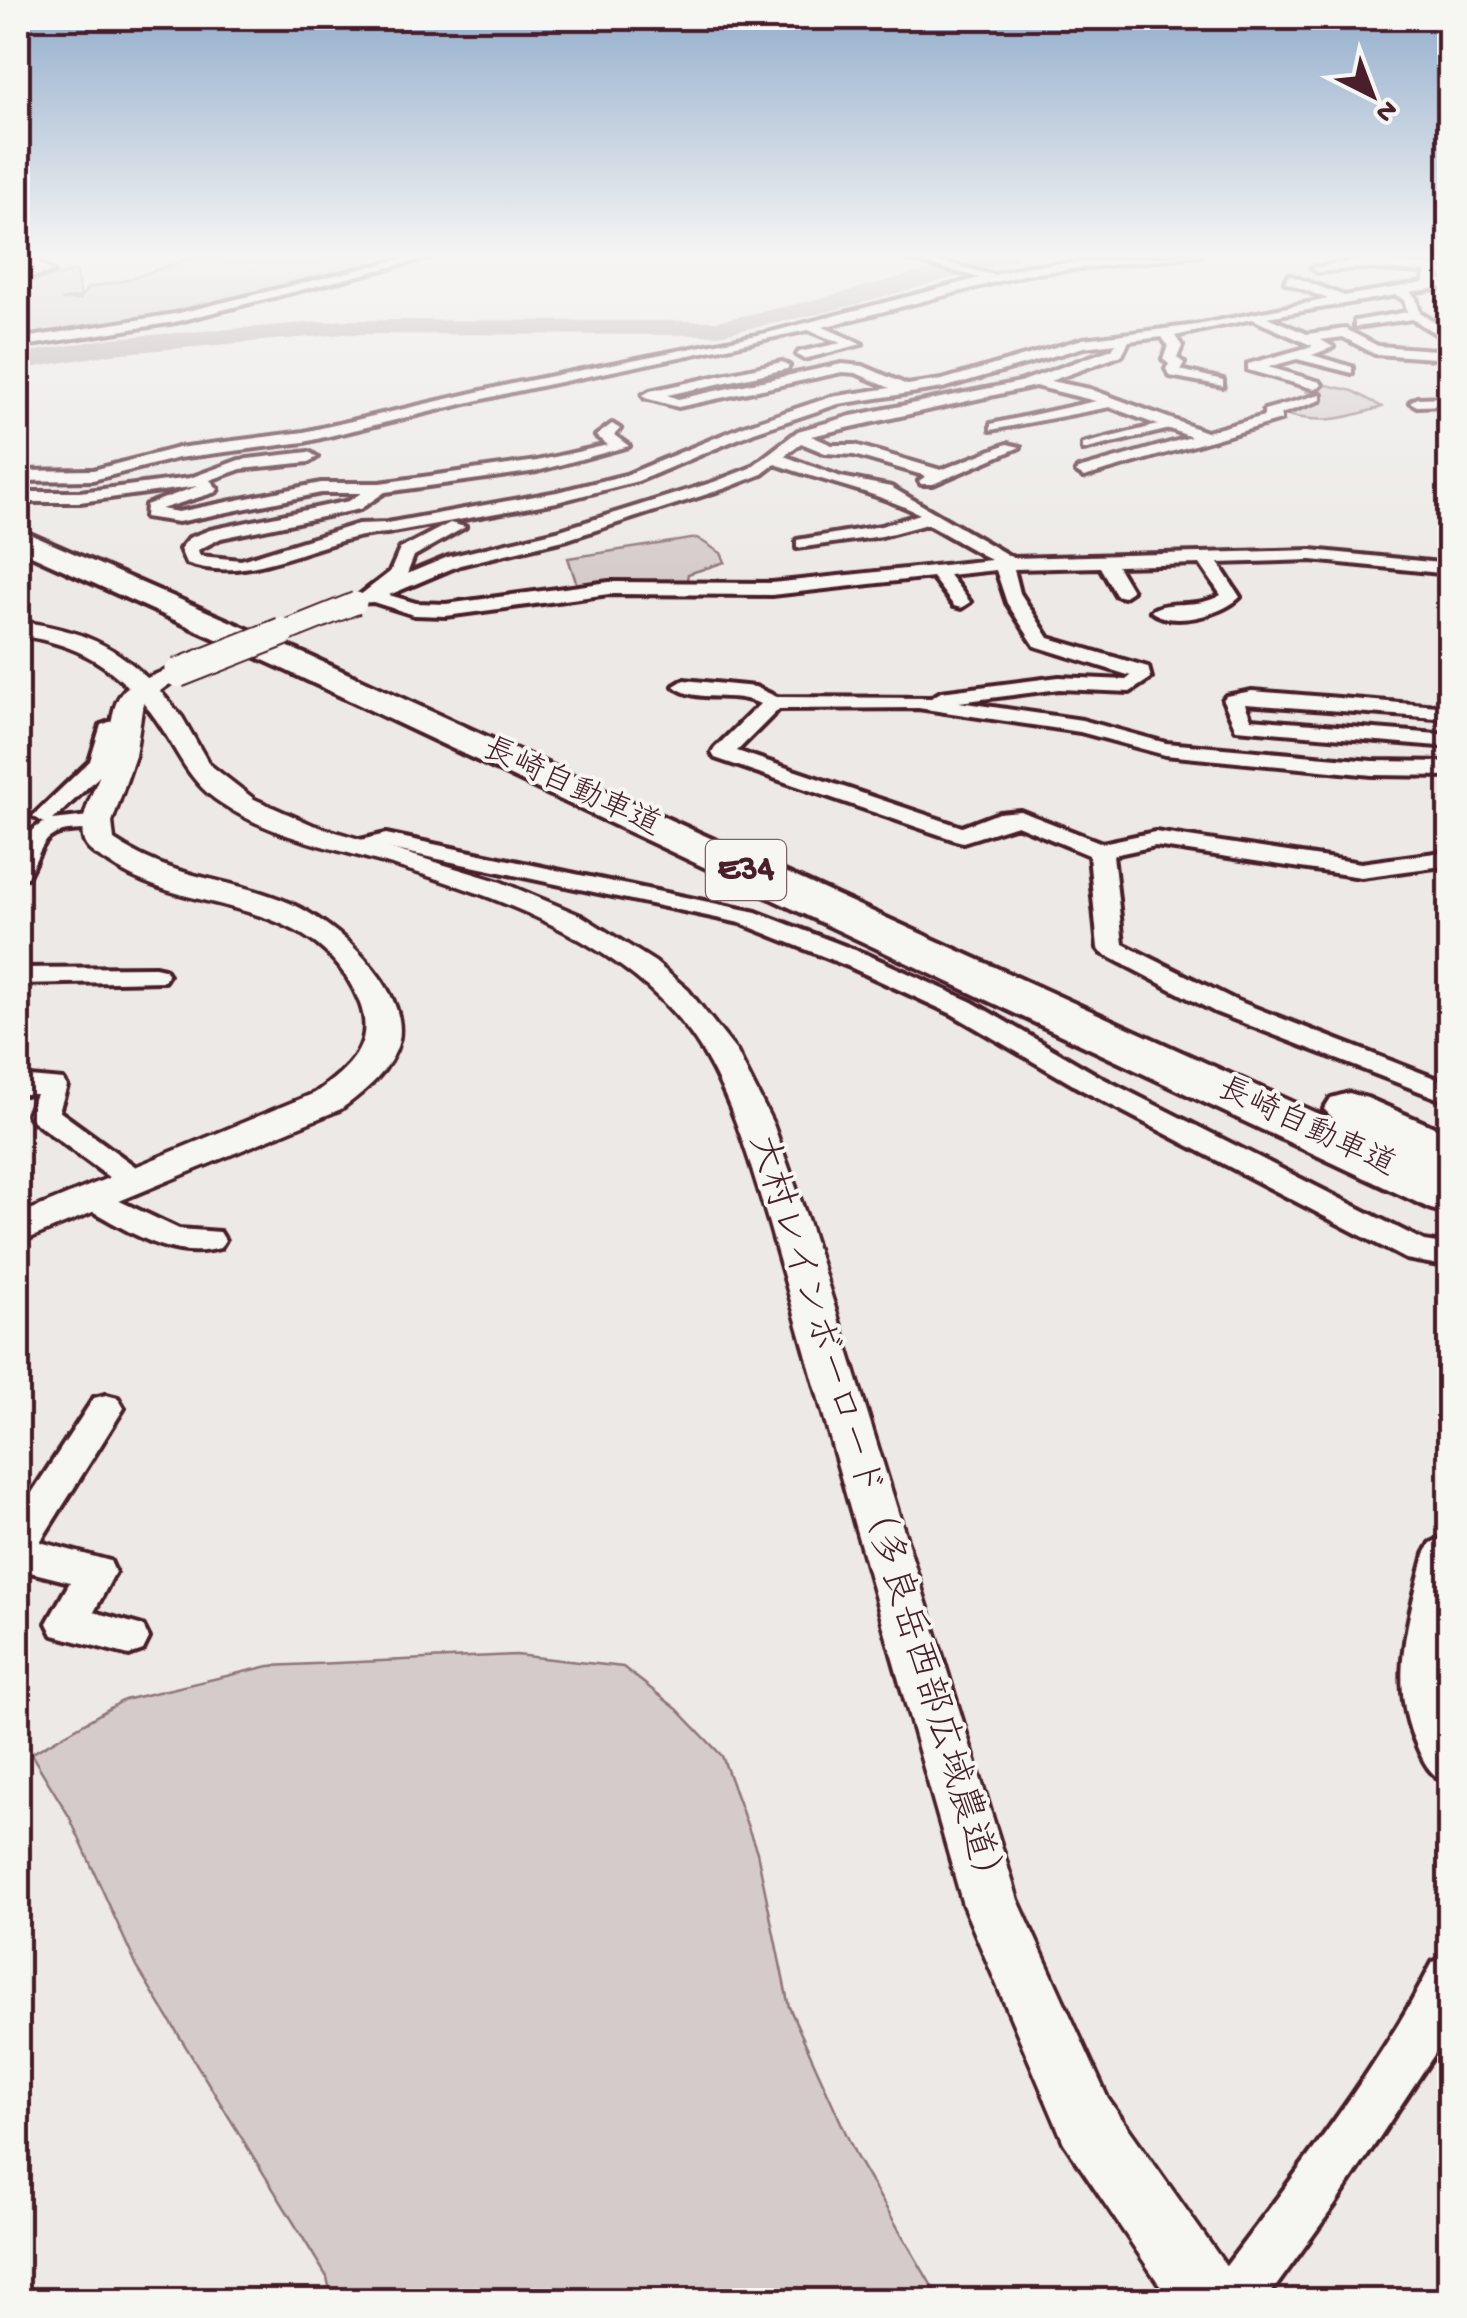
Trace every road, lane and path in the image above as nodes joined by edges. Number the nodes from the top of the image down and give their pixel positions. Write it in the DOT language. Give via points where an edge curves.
graph roads {
  1 [pos="641,363"];
  2 [pos="791,363"];
  3 [pos="1014,363"];
  4 [pos="1086,363"];
  5 [pos="1177,363"];
  6 [pos="1265,363"];
  7 [pos="1325,363"];
  8 [pos="782,366"];
  9 [pos="689,368"];
  10 [pos="616,369"];
  11 [pos="1348,370"];
  12 [pos="806,376"];
  13 [pos="1035,382"];
  14 [pos="846,383"];
  15 [pos="1218,383"];
  16 [pos="904,388"];
  17 [pos="864,393"];
  18 [pos="1139,394"];
  19 [pos="1450,401"];
  20 [pos="1112,402"];
  21 [pos="1418,402"];
  22 [pos="770,422"];
  23 [pos="1175,426"];
  24 [pos="996,427"];
  25 [pos="1240,428"];
  26 [pos="612,429"];
  27 [pos="801,436"];
  28 [pos="1208,438"];
  29 [pos="1268,438"];
  30 [pos="1088,447"];
  31 [pos="1012,448"];
  32 [pos="309,457"];
  33 [pos="772,457"];
  34 [pos="1084,472"];
  35 [pos="18,476"];
  36 [pos="945,476"];
  37 [pos="197,478"];
  38 [pos="380,488"];
  39 [pos="886,490"];
  40 [pos="457,495"];
  41 [pos="18,497"];
  42 [pos="357,504"];
  43 [pos="495,510"];
  44 [pos="929,518"];
  45 [pos="36,535"];
  46 [pos="1321,538"];
  47 [pos="803,544"];
  48 [pos="1310,556"];
  49 [pos="1206,558"];
  50 [pos="1106,562"];
  51 [pos="1005,564"];
  52 [pos="1450,569"];
  53 [pos="936,571"];
  54 [pos="854,580"];
  55 [pos="1123,591"];
  56 [pos="369,596"];
  57 [pos="869,602"];
  58 [pos="961,602"];
  59 [pos="1160,612"];
  60 [pos="18,628"];
  61 [pos="684,686"];
  62 [pos="149,694"];
  63 [pos="918,702"];
  64 [pos="774,703"];
  65 [pos="1450,713"];
  66 [pos="1450,741"];
  67 [pos="1450,769"];
  68 [pos="18,810"];
  69 [pos="50,821"];
  70 [pos="98,822"];
  71 [pos="364,846"];
  72 [pos="1102,851"];
  73 [pos="1450,858"];
  74 [pos="18,872"];
  75 [pos="155,975"];
  76 [pos="18,976"];
  77 [pos="18,1085"];
  78 [pos="1450,1094"];
  79 [pos="1450,1155"];
  80 [pos="136,1182"];
  81 [pos="1450,1196"];
  82 [pos="94,1199"];
  83 [pos="18,1230"];
  84 [pos="209,1240"];
  85 [pos="1450,1256"];
  86 [pos="106,1408"];
  87 [pos="18,1544"];
  88 [pos="1450,1550"];
  89 [pos="18,1553"];
  90 [pos="129,1638"];
  91 [pos="1450,1765"];
  92 [pos="1450,1979"];
  93 [pos="1208,2300"];
  94 [pos="1234,2300"];
  1 -- 10 [label="street"];
  2 -- 8 [label="street"];
  3 -- 16 [label="street"];
  4 -- 13 [label="street"];
  5 -- 15 [label="street" via="1175,373"];
  6 -- 25 [label="street" via="1252,367 1315,391 1269,413 1276,417"];
  7 -- 11 [label="street"];
  8 -- 12 [label="street"];
  8 -- 12 [label="street" via="650,396 678,402"];
  9 -- 10 [label="street"];
  10 -- 35 [label="street" via="93,475"];
  12 -- 16 [label="street" via="858,369"];
  13 -- 20 [label="street"];
  13 -- 27 [label="street"];
  14 -- 17 [label="street"];
  16 -- 17 [label="street"];
  17 -- 22 [label="street"];
  18 -- 20 [label="street"];
  19 -- 21 [label="street"];
  20 -- 23 [label="street"];
  20 -- 24 [label="street"];
  22 -- 27 [label="street"];
  22 -- 43 [label="street" via="632,478"];
  23 -- 28 [label="street"];
  23 -- 30 [label="street"];
  25 -- 28 [label="street"];
  25 -- 29 [label="street"];
  26 -- 38 [label="street" via="604,436 622,446"];
  27 -- 33 [label="street"];
  27 -- 36 [label="street" via="830,450 854,450"];
  28 -- 34 [label="street"];
  31 -- 36 [label="street"];
  32 -- 37 [label="street"];
  33 -- 39 [label="street"];
  33 -- 56 [label="street" via="720,485 454,561"];
  36 -- 39 [label="street"];
  37 -- 38 [label="street" via="210,489 154,505 151,513 178,517 321,488"];
  37 -- 41 [label="street" via="80,497"];
  38 -- 42 [label="street"];
  39 -- 44 [label="street"];
  40 -- 42 [label="street"];
  42 -- 43 [label="street" via="216,534 188,550 206,564 242,565 358,529"];
  43 -- 56 [label="street" via="424,540 406,553 398,574"];
  44 -- 47 [label="street"];
  44 -- 51 [label="street"];
  45 -- 79 [label="highway, 長崎自動車道 / E34" via="844,880"];
  45 -- 81 [label="highway, 長崎自動車道 / E34"];
  46 -- 48 [label="street" via="1291,538"];
  48 -- 49 [label="street"];
  48 -- 52 [label="street"];
  49 -- 50 [label="street"];
  49 -- 59 [label="street" via="1231,597 1207,611"];
  50 -- 51 [label="street"];
  50 -- 55 [label="street"];
  51 -- 53 [label="street"];
  51 -- 63 [label="street" via="1010,588 1042,642 1135,666 1141,678 1130,686 1060,683"];
  53 -- 54 [label="street"];
  53 -- 58 [label="street"];
  54 -- 56 [label="street" via="720,590 610,588 446,610 414,610"];
  54 -- 57 [label="street"];
  56 -- 62 [label="street, bridge"];
  60 -- 62 [label="street, 大村レインボーロード（多良岳西部広域農道）" via="92,644"];
  61 -- 64 [label="street" via="755,694"];
  62 -- 69 [label="street" via="109,730 100,763"];
  62 -- 70 [label="street"];
  62 -- 71 [label="street, 大村レインボーロード（多良岳西部広域農道）" via="210,784 249,808"];
  63 -- 64 [label="street"];
  63 -- 67 [label="street" via="1082,726 1164,749"];
  64 -- 72 [label="street" via="723,753 962,836 1020,818"];
  65 -- 66 [label="street" via="1233,700 1243,725"];
  68 -- 69 [label="street" via="40,811"];
  69 -- 70 [label="street"];
  69 -- 74 [label="street" via="29,843"];
  70 -- 80 [label="street" via="98,844 142,872 270,904 309,923 363,978 382,1014 381,1047 364,1076 328,1101"];
  71 -- 85 [label="street" via="386,841 747,916 962,1008 1092,1084 1418,1251"];
  71 -- 93 [label="street, 大村レインボーロード（多良岳西部広域農道）" via="560,916 643,968 705,1031 751,1114 790,1224 991,1905 1086,2121"];
  72 -- 73 [label="street" via="1155,839 1361,870"];
  72 -- 78 [label="street" via="1110,948 1225,1006"];
  75 -- 76 [label="street"];
  77 -- 80 [label="street" via="53,1086 44,1114"];
  80 -- 82 [label="street"];
  82 -- 83 [label="street"];
  82 -- 84 [label="street" via="174,1240"];
  86 -- 87 [label="street"];
  88 -- 91 [label="street" via="1418,1666 1430,1738"];
  89 -- 90 [label="street" via="96,1572 67,1623"];
  92 -- 94 [label="street" via="1316,2188"];
}
